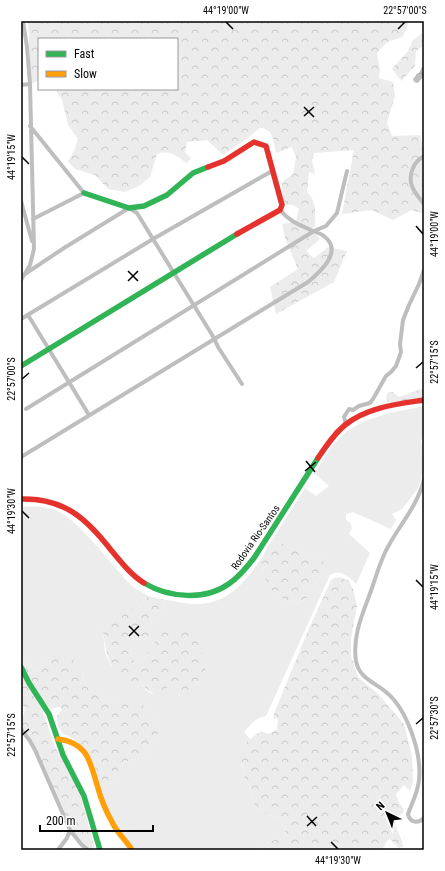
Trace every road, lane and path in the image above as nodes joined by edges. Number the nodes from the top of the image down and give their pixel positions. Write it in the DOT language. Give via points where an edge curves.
graph roads {
  1 [pos="23,21"];
  2 [pos="30,84"];
  3 [pos="21,85"];
  4 [pos="30,125"];
  5 [pos="424,156"];
  6 [pos="272,170"];
  7 [pos="347,171"];
  8 [pos="84,193"];
  9 [pos="21,201"];
  10 [pos="424,204"];
  11 [pos="129,208"];
  12 [pos="280,210"];
  13 [pos="33,219"];
  14 [pos="314,231"];
  15 [pos="154,239"];
  16 [pos="34,249"];
  17 [pos="424,270"];
  18 [pos="174,272"];
  19 [pos="25,274"];
  20 [pos="21,280"];
  21 [pos="194,305"];
  22 [pos="28,316"];
  23 [pos="21,320"];
  24 [pos="214,338"];
  25 [pos="48,350"];
  26 [pos="21,366"];
  27 [pos="69,383"];
  28 [pos="242,384"];
  29 [pos="424,400"];
  30 [pos="367,404"];
  31 [pos="26,409"];
  32 [pos="373,411"];
  33 [pos="89,415"];
  34 [pos="346,424"];
  35 [pos="21,457"];
  36 [pos="424,479"];
  37 [pos="21,499"];
  38 [pos="21,667"];
  39 [pos="21,729"];
  40 [pos="58,739"];
  41 [pos="424,818"];
  42 [pos="70,830"];
  43 [pos="58,850"];
  44 [pos="88,850"];
  45 [pos="100,850"];
  46 [pos="132,850"];
  1 -- 2 [label="street"];
  2 -- 3 [label="street"];
  2 -- 4 [label="street"];
  4 -- 8 [label="street"];
  4 -- 13 [label="street"];
  5 -- 10 [label="street" via="415,164 410,180"];
  6 -- 11 [label="main road" via="266,146 254,142 224,162 193,173 156,202"];
  6 -- 12 [label="main road" via="282,205"];
  6 -- 15 [label="street"];
  7 -- 14 [label="street" via="337,213 326,226"];
  8 -- 11 [label="main road"];
  8 -- 13 [label="street"];
  9 -- 16 [label="street"];
  11 -- 15 [label="street" via="137,213"];
  11 -- 19 [label="street"];
  12 -- 14 [label="street" via="291,221"];
  12 -- 18 [label="main road"];
  13 -- 16 [label="street"];
  14 -- 21 [label="street"];
  14 -- 24 [label="street" via="326,237 331,248 326,266 308,282"];
  15 -- 18 [label="street"];
  15 -- 22 [label="street"];
  16 -- 19 [label="street"];
  17 -- 30 [label="street" via="403,320 400,358"];
  18 -- 21 [label="street"];
  18 -- 25 [label="main road"];
  19 -- 20 [label="street"];
  21 -- 24 [label="street"];
  21 -- 27 [label="street"];
  22 -- 23 [label="street"];
  22 -- 25 [label="street"];
  24 -- 28 [label="street"];
  24 -- 33 [label="street"];
  25 -- 26 [label="main road"];
  25 -- 27 [label="street"];
  27 -- 31 [label="street"];
  27 -- 33 [label="street"];
  29 -- 32 [label="main road, Rodovia Rio-Santos"];
  30 -- 32 [label="street"];
  30 -- 34 [label="street" via="353,410 349,409 344,417"];
  32 -- 34 [label="main road, Rodovia Rio-Santos"];
  33 -- 35 [label="street"];
  34 -- 37 [label="main road, Rodovia Rio-Santos" via="320,454 243,573 219,590 202,595 171,594 147,586 123,566 79,515 54,503"];
  36 -- 41 [label="street" via="417,500 388,546 363,611 358,627 356,659 360,673 393,698 412,731 420,770 408,814 412,821"];
  38 -- 40 [label="main road" via="29,684 50,714"];
  39 -- 42 [label="street" via="35,750"];
  40 -- 45 [label="main road" via="63,755 84,796"];
  40 -- 46 [label="main road" via="74,743 87,756 112,823"];
  42 -- 43 [label="street"];
  42 -- 44 [label="street"];
}
